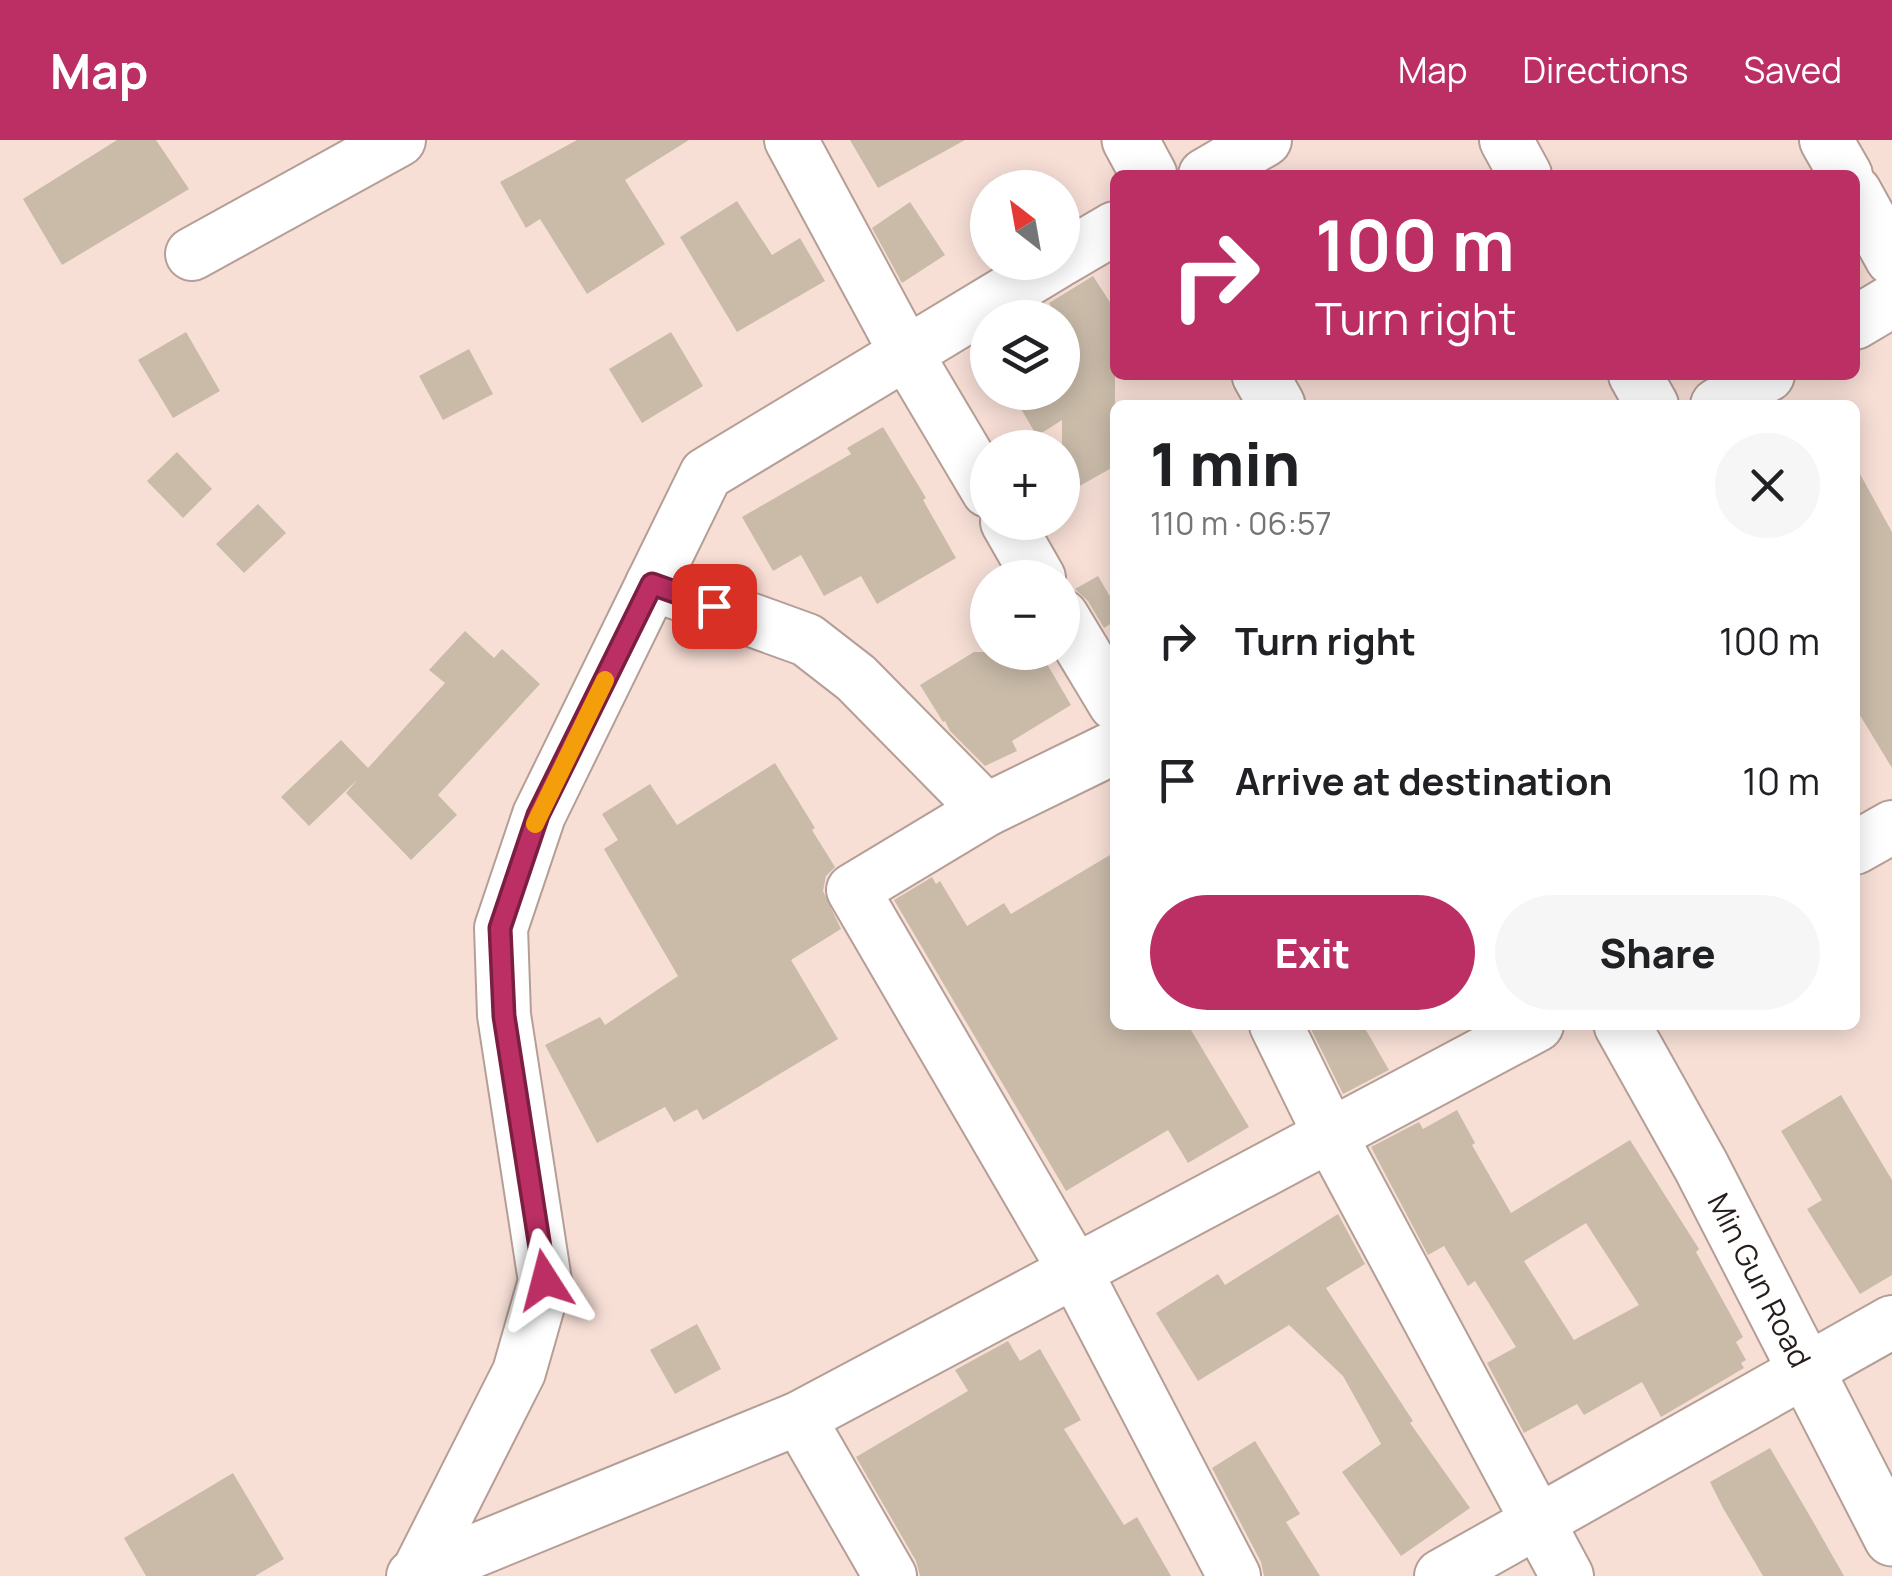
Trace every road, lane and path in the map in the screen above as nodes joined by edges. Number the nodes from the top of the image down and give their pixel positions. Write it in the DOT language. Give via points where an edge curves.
graph roads {
  1 [pos="399,140"];
  2 [pos="791,140"];
  3 [pos="1130,140"];
  4 [pos="1266,140"];
  5 [pos="1506,140"];
  6 [pos="1826,140"];
  7 [pos="1147,170"];
  8 [pos="1213,170"];
  9 [pos="1522,170"];
  10 [pos="1843,170"];
  11 [pos="1860,201"];
  12 [pos="1110,231"];
  13 [pos="1080,249"];
  14 [pos="192,254"];
  15 [pos="1892,259"];
  16 [pos="1029,280"];
  17 [pos="1892,302"];
  18 [pos="1860,320"];
  19 [pos="906,354"];
  20 [pos="1760,380"];
  21 [pos="1726,400"];
  22 [pos="970,460"];
  23 [pos="652,584"];
  24 [pos="1080,646"];
  25 [pos="1110,696"];
  26 [pos="1110,750"];
  27 [pos="986,810"];
  28 [pos="1892,827"];
  29 [pos="1860,845"];
  30 [pos="1278,1030"];
  31 [pos="1527,1030"];
  32 [pos="1625,1030"];
  33 [pos="1328,1133"];
  34 [pos="1075,1270"];
  35 [pos="1892,1322"];
  36 [pos="1806,1370"];
  37 [pos="798,1418"];
  38 [pos="1536,1522"];
  39 [pos="1892,1538"];
  40 [pos="495,1560"];
  41 [pos="415,1575"];
  42 [pos="890,1576"];
  43 [pos="1234,1576"];
  44 [pos="1441,1576"];
  45 [pos="1567,1576"];
  1 -- 14 [label="street"];
  2 -- 19 [label="street"];
  3 -- 7 [label="street"];
  4 -- 8 [label="street"];
  5 -- 9 [label="street"];
  6 -- 10 [label="street"];
  11 -- 15 [label="street"];
  12 -- 13 [label="street"];
  16 -- 19 [label="street"];
  17 -- 18 [label="street"];
  19 -- 22 [label="street"];
  19 -- 23 [label="street" via="706,474"];
  20 -- 21 [label="street"];
  23 -- 27 [label="street" via="807,640 856,678"];
  23 -- 41 [label="street" via="538,815 500,928 504,1016 545,1280 519,1372"];
  24 -- 25 [label="street"];
  26 -- 27 [label="street"];
  27 -- 34 [label="street" via="853,890"];
  28 -- 29 [label="street"];
  30 -- 33 [label="street"];
  31 -- 33 [label="street"];
  32 -- 36 [label="street, Min Gun Road"];
  33 -- 34 [label="street"];
  33 -- 38 [label="street"];
  34 -- 37 [label="street"];
  34 -- 43 [label="street"];
  35 -- 36 [label="street"];
  36 -- 38 [label="street"];
  36 -- 39 [label="street, Min Gun Road"];
  37 -- 40 [label="street"];
  37 -- 42 [label="street"];
  38 -- 44 [label="street"];
  38 -- 45 [label="street"];
  40 -- 41 [label="street"];
}
